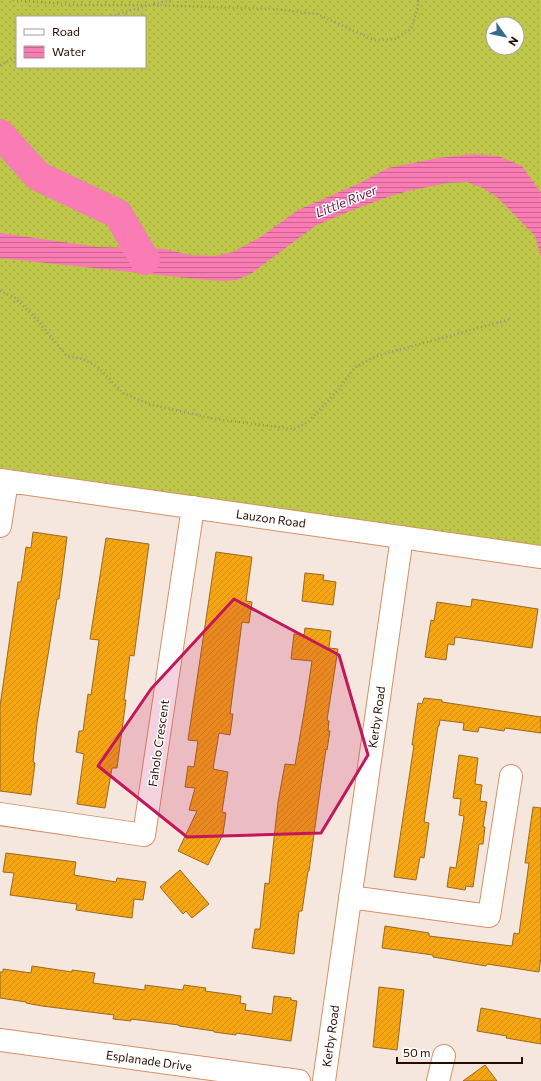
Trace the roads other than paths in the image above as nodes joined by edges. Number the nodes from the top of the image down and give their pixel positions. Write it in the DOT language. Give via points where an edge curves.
graph roads {
  1 [pos="3,480"];
  2 [pos="193,507"];
  3 [pos="0,526"];
  4 [pos="402,537"];
  5 [pos="541,557"];
  6 [pos="511,776"];
  7 [pos="0,814"];
  8 [pos="350,897"];
  9 [pos="0,1040"];
  10 [pos="444,1056"];
  11 [pos="299,1081"];
  12 [pos="324,1081"];
  13 [pos="438,1081"];
  1 -- 2 [label="street, Lauzon Road"];
  1 -- 3 [label="street"];
  2 -- 4 [label="street, Lauzon Road"];
  2 -- 7 [label="street, Faholo Crescent" via="144,835"];
  4 -- 5 [label="street, Lauzon Road"];
  4 -- 8 [label="street, Kerby Road"];
  6 -- 8 [label="street" via="489,916"];
  8 -- 12 [label="street, Kerby Road"];
  9 -- 11 [label="street, Esplanade Drive"];
  10 -- 13 [label="street"];
}
